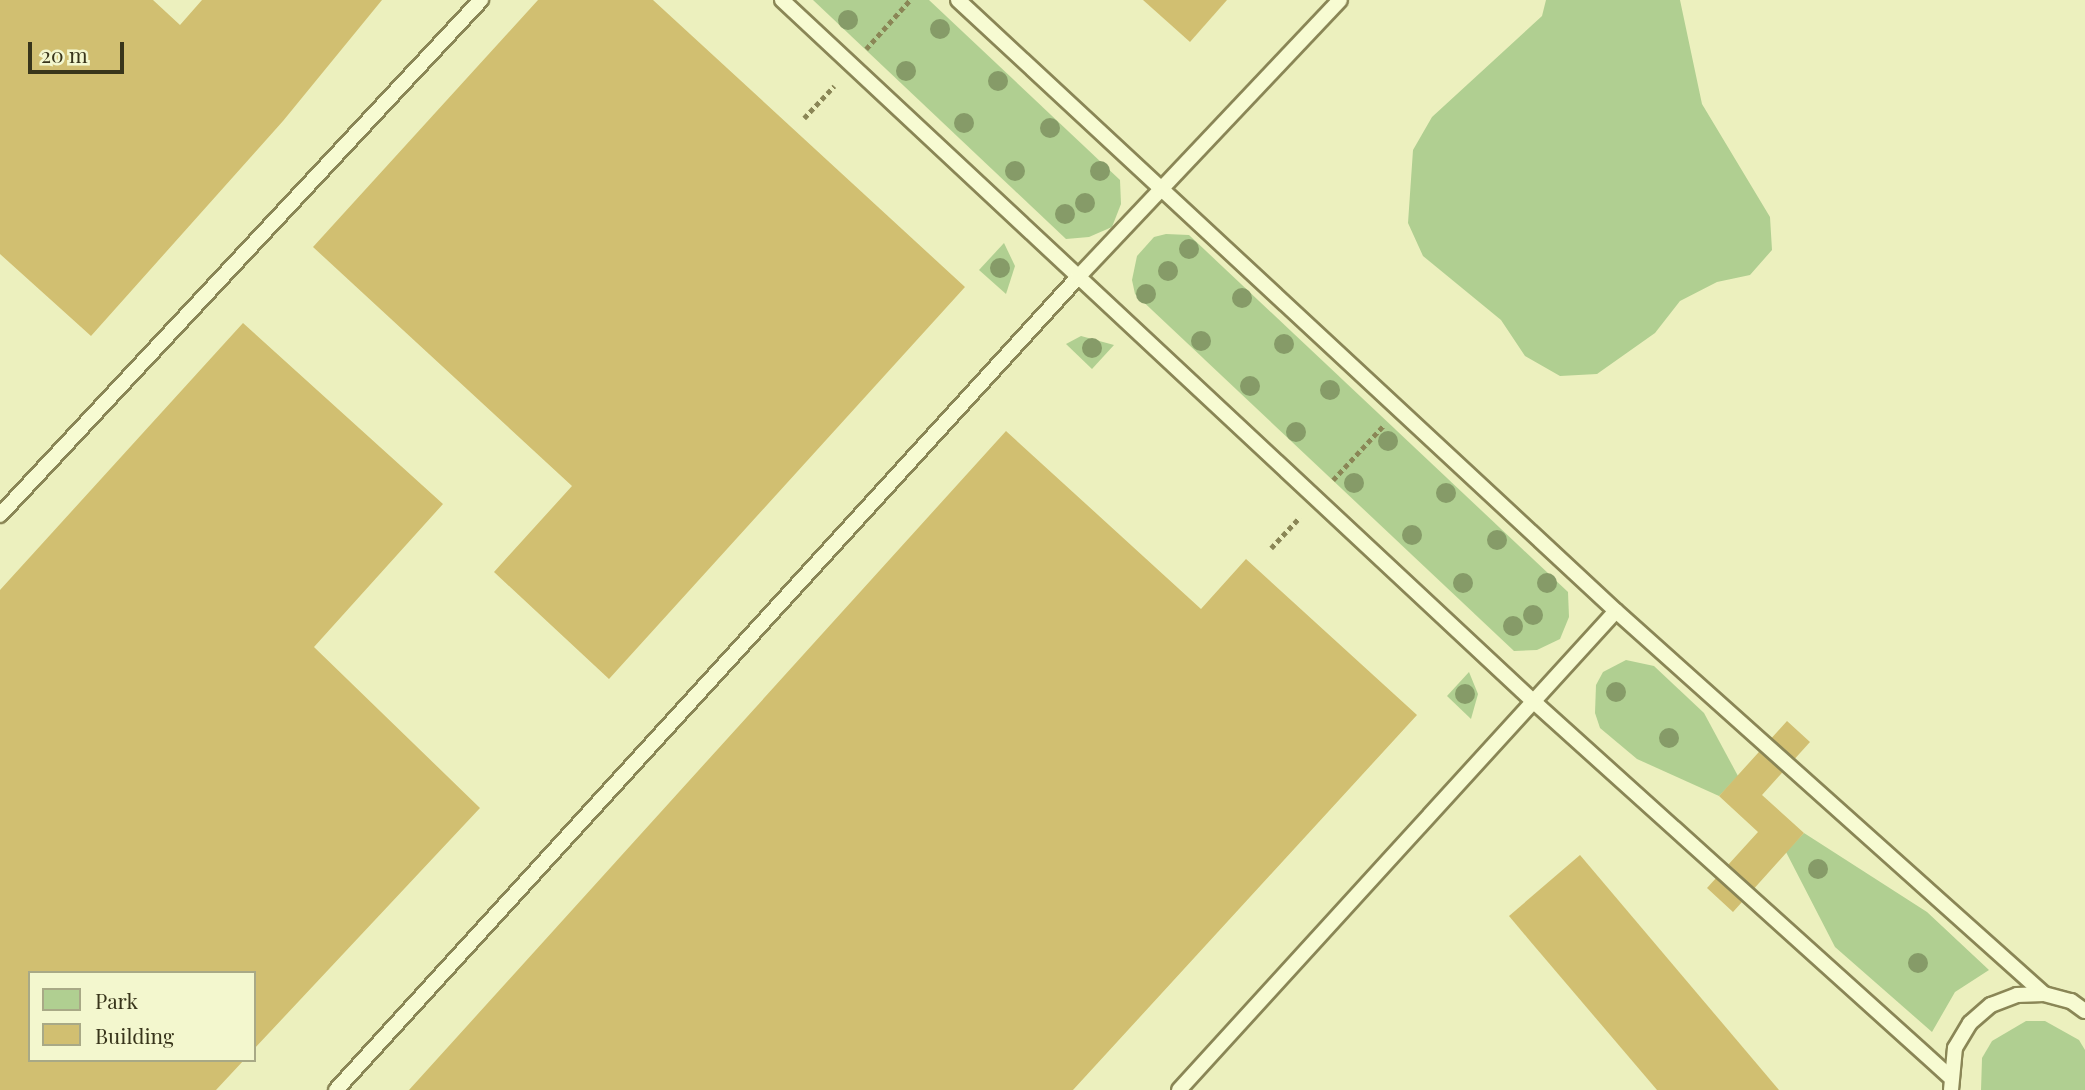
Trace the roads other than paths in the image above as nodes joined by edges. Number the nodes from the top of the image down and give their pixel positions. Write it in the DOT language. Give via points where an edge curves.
graph roads {
  1 [pos="481,0"];
  2 [pos="782,0"];
  3 [pos="958,0"];
  4 [pos="1340,0"];
  5 [pos="1164,192"];
  6 [pos="1079,277"];
  7 [pos="0,515"];
  8 [pos="1616,611"];
  9 [pos="1533,701"];
  10 [pos="2044,994"];
  11 [pos="2085,1011"];
  12 [pos="1950,1083"];
  13 [pos="336,1090"];
  14 [pos="1179,1090"];
  1 -- 7 [label="lane"];
  2 -- 6 [label="lane"];
  3 -- 5 [label="lane"];
  4 -- 5 [label="lane"];
  5 -- 6 [label="lane"];
  5 -- 8 [label="lane"];
  6 -- 9 [label="lane"];
  6 -- 13 [label="lane"];
  8 -- 9 [label="lane"];
  8 -- 10 [label="lane"];
  9 -- 12 [label="lane"];
  9 -- 14 [label="lane"];
  10 -- 11 [label="lane" via="2071,1001"];
  10 -- 12 [label="lane" via="2017,995 1991,1005 1970,1023 1955,1048"];
}
